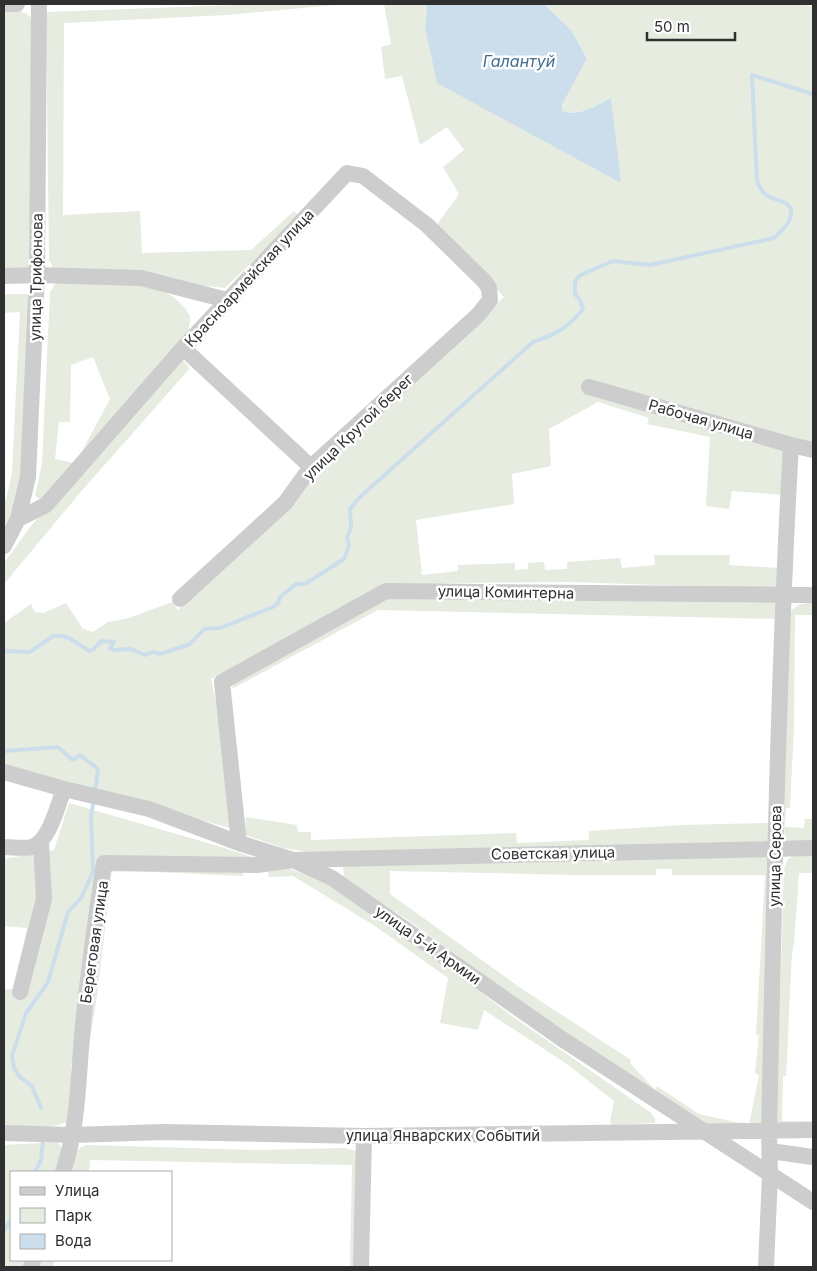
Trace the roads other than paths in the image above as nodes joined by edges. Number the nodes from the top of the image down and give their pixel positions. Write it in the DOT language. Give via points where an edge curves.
graph roads {
  1 [pos="4,4"];
  2 [pos="17,4"];
  3 [pos="39,4"];
  4 [pos="37,275"];
  5 [pos="4,276"];
  6 [pos="491,296"];
  7 [pos="227,300"];
  8 [pos="183,348"];
  9 [pos="589,387"];
  10 [pos="791,445"];
  11 [pos="813,450"];
  12 [pos="312,468"];
  13 [pos="18,519"];
  14 [pos="4,546"];
  15 [pos="783,594"];
  16 [pos="813,595"];
  17 [pos="180,599"];
  18 [pos="4,772"];
  19 [pos="64,789"];
  20 [pos="41,842"];
  21 [pos="239,843"];
  22 [pos="4,847"];
  23 [pos="775,847"];
  24 [pos="813,848"];
  25 [pos="293,860"];
  26 [pos="20,992"];
  27 [pos="813,1130"];
  28 [pos="706,1132"];
  29 [pos="769,1132"];
  30 [pos="4,1133"];
  31 [pos="72,1134"];
  32 [pos="364,1136"];
  33 [pos="770,1151"];
  34 [pos="813,1157"];
  35 [pos="63,1171"];
  36 [pos="770,1175"];
  37 [pos="813,1202"];
  38 [pos="361,1267"];
  39 [pos="766,1267"];
  1 -- 2 [label="street"];
  3 -- 4 [label="street, улица Трифонова"];
  4 -- 5 [label="street"];
  4 -- 7 [label="street" via="141,278"];
  4 -- 13 [label="street, улица Трифонова" via="28,478"];
  6 -- 7 [label="street, Красноармейская улица" via="484,281 427,225 363,176 347,173"];
  6 -- 12 [label="street, улица Крутой берег" via="478,314"];
  7 -- 8 [label="street, Красноармейская улица"];
  8 -- 12 [label="street"];
  8 -- 13 [label="street, Красноармейская улица" via="46,505"];
  9 -- 10 [label="street, Рабочая улица"];
  10 -- 11 [label="street, Рабочая улица"];
  10 -- 15 [label="street, улица Серова"];
  12 -- 17 [label="street, улица Крутой берег" via="285,504"];
  13 -- 14 [label="street, улица Трифонова"];
  15 -- 16 [label="street, улица Коминтерна"];
  15 -- 21 [label="street, улица Коминтерна" via="386,591 222,682"];
  15 -- 23 [label="street, улица Серова"];
  18 -- 19 [label="street, улица 5-й Армии"];
  19 -- 20 [label="street" via="48,833"];
  19 -- 21 [label="street, улица 5-й Армии" via="149,809"];
  20 -- 22 [label="street" via="30,848"];
  20 -- 26 [label="street" via="44,900"];
  21 -- 25 [label="street, улица 5-й Армии"];
  23 -- 24 [label="street, Советская улица"];
  23 -- 25 [label="street, Советская улица"];
  23 -- 29 [label="street, улица Серова"];
  25 -- 28 [label="street, улица 5-й Армии" via="332,878 562,1040"];
  25 -- 31 [label="street, Береговая улица" via="257,865 104,863 82,1025"];
  27 -- 29 [label="street, улица Январских Событий"];
  28 -- 29 [label="street, улица Январских Событий"];
  28 -- 32 [label="street, улица Январских Событий"];
  28 -- 36 [label="street, улица 5-й Армии"];
  29 -- 33 [label="street, улица Серова"];
  30 -- 31 [label="street, улица Январских Событий"];
  31 -- 32 [label="street, улица Январских Событий" via="162,1132"];
  31 -- 35 [label="street, Береговая улица"];
  32 -- 38 [label="street"];
  33 -- 34 [label="street"];
  33 -- 36 [label="street, улица Серова"];
  36 -- 37 [label="street, улица 5-й Армии"];
  36 -- 39 [label="street, улица Серова"];
}
